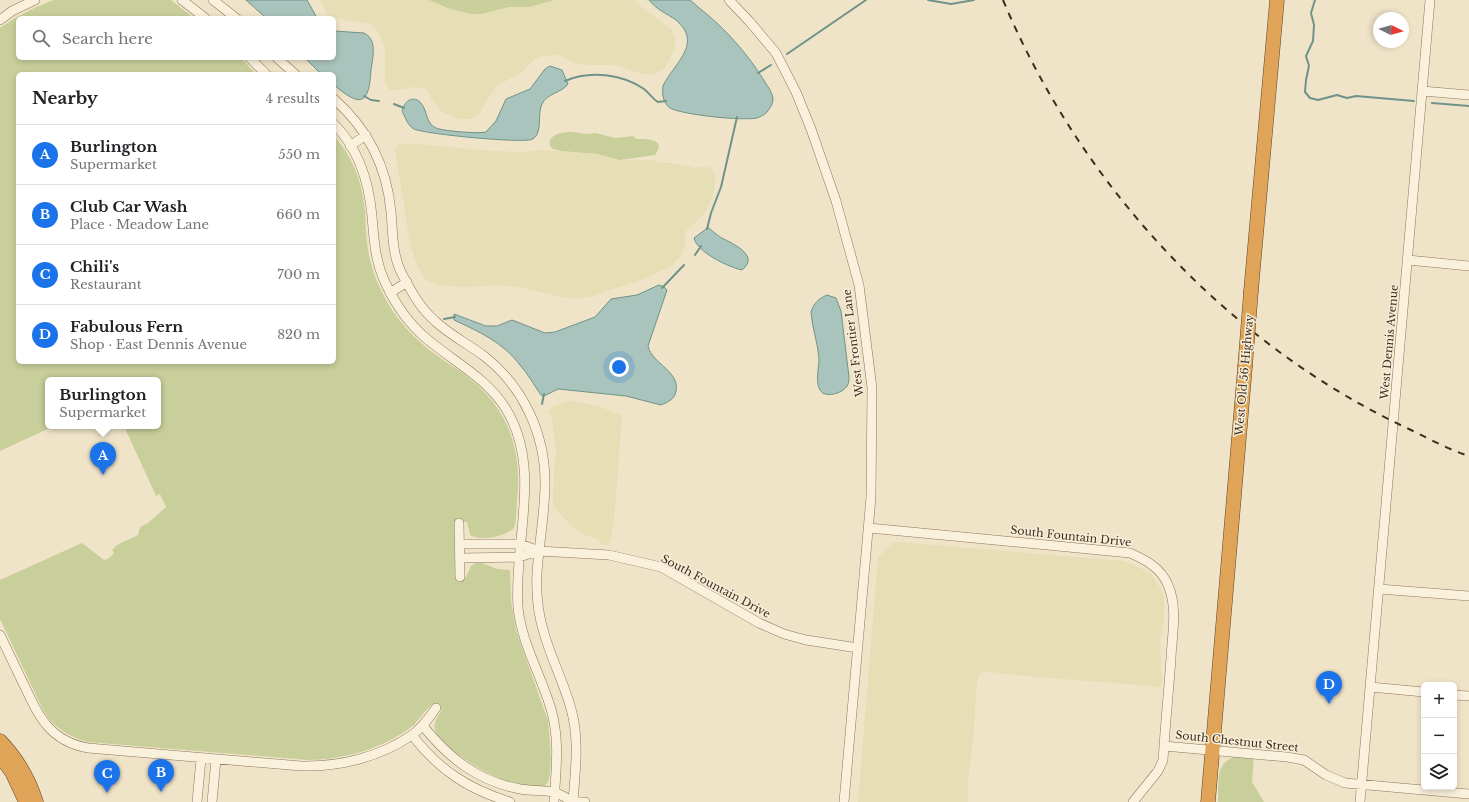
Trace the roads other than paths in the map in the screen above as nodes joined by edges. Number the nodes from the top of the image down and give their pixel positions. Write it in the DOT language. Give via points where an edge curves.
graph roads {
  1 [pos="35,0"];
  2 [pos="182,0"];
  3 [pos="213,0"];
  4 [pos="1277,0"];
  5 [pos="1430,0"];
  6 [pos="733,1"];
  7 [pos="202,16"];
  8 [pos="233,16"];
  9 [pos="0,20"];
  10 [pos="252,60"];
  11 [pos="279,60"];
  12 [pos="264,72"];
  13 [pos="293,72"];
  14 [pos="1422,91"];
  15 [pos="1469,95"];
  16 [pos="336,101"];
  17 [pos="336,126"];
  18 [pos="366,135"];
  19 [pos="350,146"];
  20 [pos="1408,260"];
  21 [pos="1469,266"];
  22 [pos="406,282"];
  23 [pos="390,293"];
  24 [pos="459,522"];
  25 [pos="869,528"];
  26 [pos="460,544"];
  27 [pos="520,544"];
  28 [pos="538,551"];
  29 [pos="519,557"];
  30 [pos="460,558"];
  31 [pos="460,577"];
  32 [pos="1379,588"];
  33 [pos="1469,596"];
  34 [pos="0,635"];
  35 [pos="858,648"];
  36 [pos="1370,687"];
  37 [pos="1421,692"];
  38 [pos="1457,695"];
  39 [pos="1469,696"];
  40 [pos="436,708"];
  41 [pos="423,726"];
  42 [pos="412,735"];
  43 [pos="0,742"];
  44 [pos="1164,746"];
  45 [pos="1212,750"];
  46 [pos="0,756"];
  47 [pos="201,759"];
  48 [pos="216,760"];
  49 [pos="1361,785"];
  50 [pos="555,792"];
  51 [pos="1469,794"];
  52 [pos="1207,800"];
  53 [pos="26,802"];
  54 [pos="36,802"];
  55 [pos="197,802"];
  56 [pos="212,802"];
  57 [pos="510,802"];
  58 [pos="554,802"];
  59 [pos="572,802"];
  60 [pos="585,802"];
  61 [pos="844,802"];
  62 [pos="1134,802"];
  63 [pos="1360,802"];
  1 -- 9 [label="street"];
  2 -- 7 [label="street"];
  3 -- 8 [label="street"];
  4 -- 45 [label="highway, West Old 56 Highway, bridge"];
  5 -- 14 [label="street, West Dennis Avenue"];
  6 -- 25 [label="street, West Frontier Lane" via="776,53 796,92 812,129 836,200 859,285 872,388"];
  10 -- 12 [label="street"];
  11 -- 13 [label="street"];
  14 -- 15 [label="street"];
  14 -- 20 [label="street, West Dennis Avenue"];
  16 -- 18 [label="street" via="359,124"];
  17 -- 19 [label="street"];
  18 -- 19 [label="street"];
  18 -- 22 [label="street" via="385,176 394,246"];
  19 -- 23 [label="street" via="365,176 377,261"];
  20 -- 21 [label="street"];
  20 -- 32 [label="street, West Dennis Avenue"];
  22 -- 23 [label="street"];
  22 -- 28 [label="street" via="433,320 493,364 518,390 526,404 540,442 544,462 545,484"];
  23 -- 27 [label="street" via="420,333 483,381 506,409 516,429 525,471"];
  24 -- 26 [label="street"];
  25 -- 35 [label="street, West Frontier Lane"];
  25 -- 44 [label="street, South Fountain Drive" via="1130,553 1154,566 1168,585 1174,608"];
  26 -- 27 [label="street, South Fountain Drive"];
  26 -- 30 [label="street"];
  27 -- 28 [label="street, South Fountain Drive"];
  27 -- 29 [label="street"];
  28 -- 29 [label="street, South Fountain Drive"];
  28 -- 35 [label="street, South Fountain Drive" via="609,555 661,567 759,623 784,634"];
  28 -- 59 [label="street" via="536,587 539,613 576,730 577,758"];
  29 -- 30 [label="street, South Fountain Drive"];
  29 -- 50 [label="street" via="517,588 525,640 551,708 555,728"];
  30 -- 31 [label="street"];
  32 -- 33 [label="street"];
  32 -- 36 [label="street, West Dennis Avenue"];
  34 -- 47 [label="street" via="35,710 58,736 74,745 88,748"];
  35 -- 61 [label="street, West Frontier Lane"];
  36 -- 37 [label="street"];
  36 -- 49 [label="street, West Dennis Avenue"];
  38 -- 39 [label="street"];
  40 -- 41 [label="street"];
  41 -- 42 [label="street"];
  41 -- 50 [label="street" via="442,748 473,772 506,786"];
  42 -- 48 [label="street" via="378,753 336,765 302,766"];
  42 -- 57 [label="street" via="431,758 457,778 482,792"];
  43 -- 54 [label="highway" via="19,764"];
  44 -- 45 [label="street, South Chestnut Street"];
  44 -- 62 [label="street, South Fountain Drive" via="1163,760 1158,772"];
  45 -- 49 [label="street, South Chestnut Street" via="1298,759 1336,780"];
  45 -- 52 [label="highway, West Old 56 Highway"];
  46 -- 53 [label="highway" via="12,772"];
  47 -- 48 [label="street"];
  47 -- 55 [label="street"];
  48 -- 56 [label="street"];
  49 -- 51 [label="street, South Chestnut Street"];
  49 -- 63 [label="street, West Dennis Avenue"];
  50 -- 58 [label="street"];
  50 -- 59 [label="street"];
  59 -- 60 [label="street"];
}
